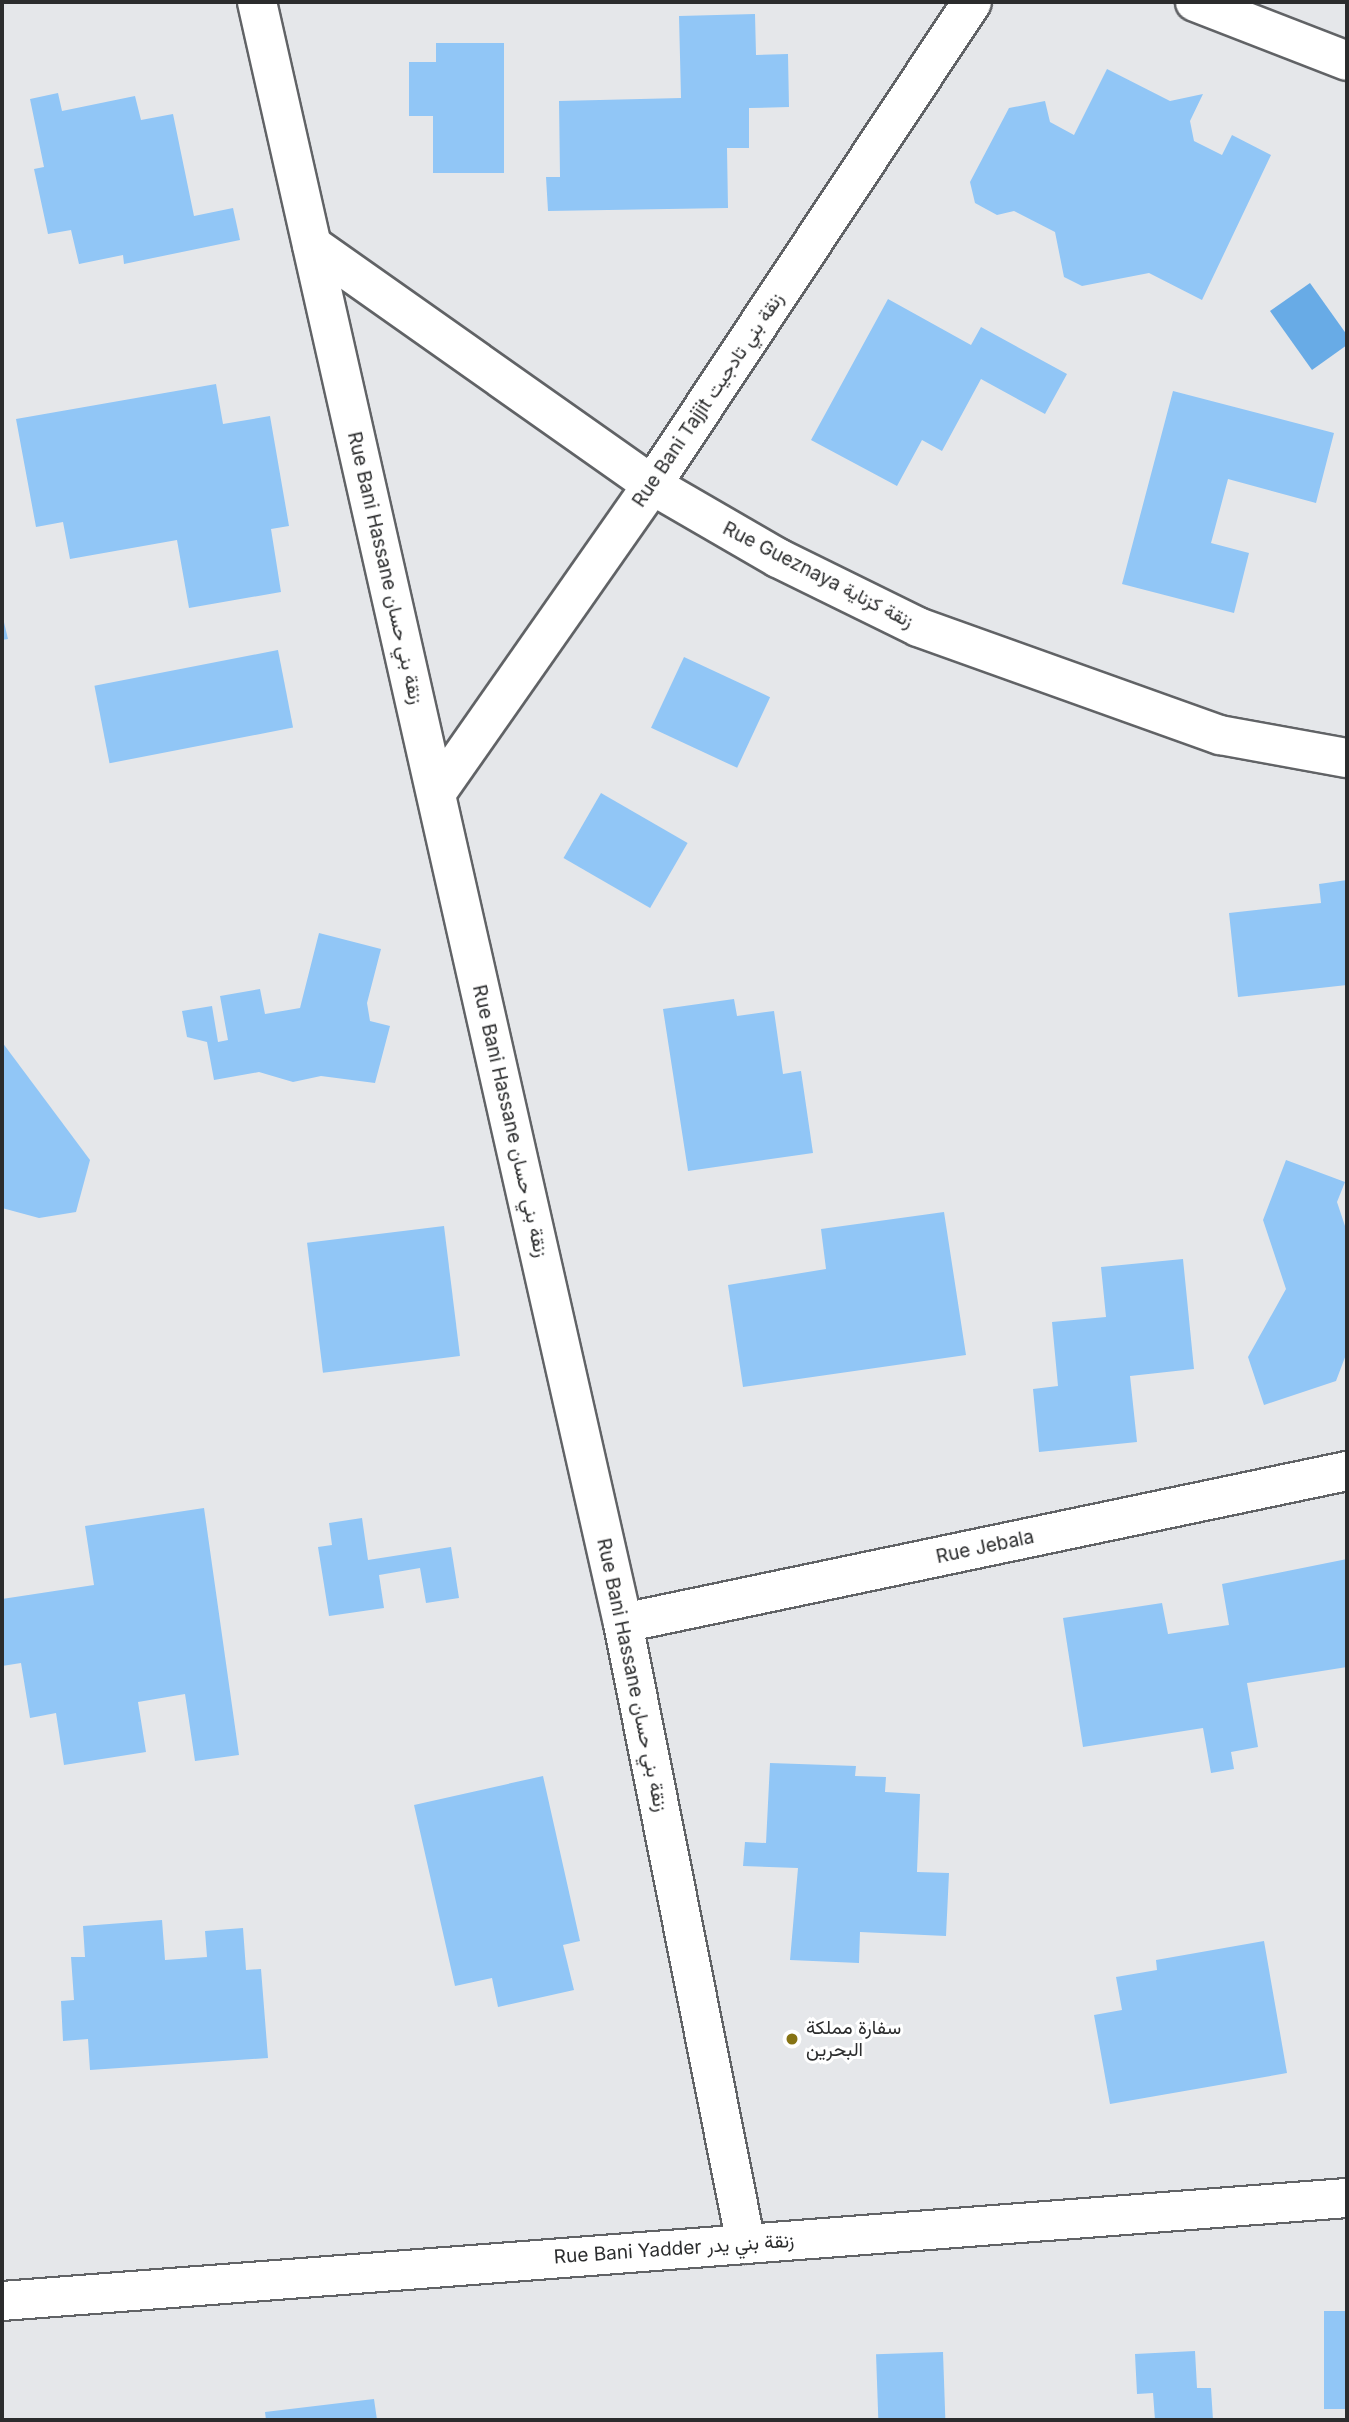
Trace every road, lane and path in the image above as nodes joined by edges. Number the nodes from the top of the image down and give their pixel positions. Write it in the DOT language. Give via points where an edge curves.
graph roads {
  1 [pos="257,2"];
  2 [pos="972,2"];
  3 [pos="1195,2"];
  4 [pos="1347,61"];
  5 [pos="312,245"];
  6 [pos="652,485"];
  7 [pos="1347,758"];
  8 [pos="437,792"];
  9 [pos="1347,1471"];
  10 [pos="622,1623"];
  11 [pos="1347,2198"];
  12 [pos="746,2244"];
  13 [pos="2,2301"];
  1 -- 5 [label="street, Rue Bani Hassane زنقة بني حسان"];
  2 -- 6 [label="street, Rue Bani Tajjit زنقة بني تادجيت"];
  3 -- 4 [label="street"];
  5 -- 6 [label="street, Rue Gueznaya زنقة كزناية"];
  5 -- 8 [label="street, Rue Bani Hassane زنقة بني حسان"];
  6 -- 7 [label="street, Rue Gueznaya زنقة كزناية" via="778,558 918,626 1220,734"];
  6 -- 8 [label="street, Rue Bani Tajjit زنقة بني تادجيت"];
  8 -- 10 [label="street, Rue Bani Hassane زنقة بني حسان"];
  9 -- 10 [label="street, Rue Jebala"];
  10 -- 12 [label="street, Rue Bani Hassane زنقة بني حسان"];
  11 -- 12 [label="street, Rue Bani Yadder زنقة بني يدر"];
  12 -- 13 [label="street, Rue Bani Yadder زنقة بني يدر"];
}
